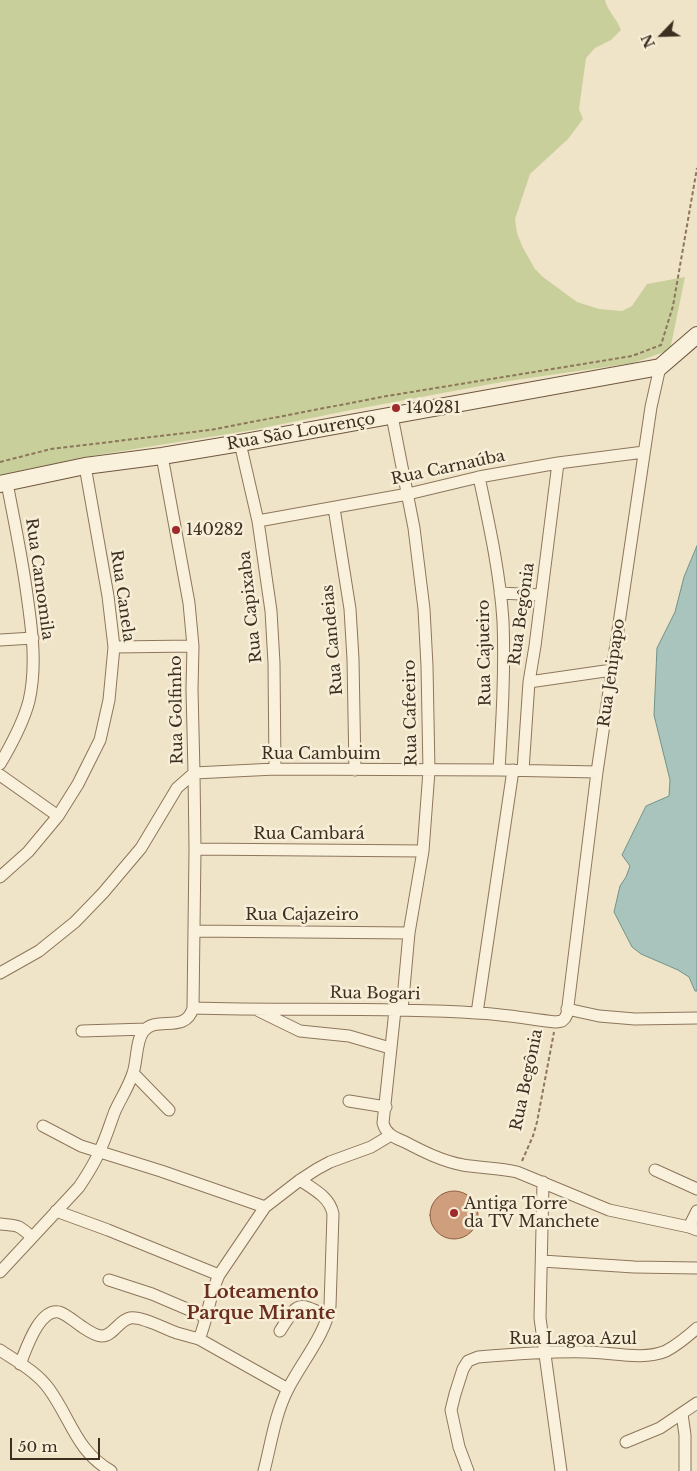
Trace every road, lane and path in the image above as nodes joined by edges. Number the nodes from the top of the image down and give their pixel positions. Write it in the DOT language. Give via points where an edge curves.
graph roads {
  1 [pos="697,168"];
  2 [pos="697,336"];
  3 [pos="660,367"];
  4 [pos="392,416"];
  5 [pos="240,443"];
  6 [pos="644,452"];
  7 [pos="162,456"];
  8 [pos="0,462"];
  9 [pos="558,463"];
  10 [pos="85,466"];
  11 [pos="479,477"];
  12 [pos="4,483"];
  13 [pos="408,494"];
  14 [pos="334,508"];
  15 [pos="258,521"];
  16 [pos="500,593"];
  17 [pos="541,595"];
  18 [pos="33,638"];
  19 [pos="0,640"];
  20 [pos="192,646"];
  21 [pos="114,647"];
  22 [pos="612,670"];
  23 [pos="529,682"];
  24 [pos="0,764"];
  25 [pos="275,769"];
  26 [pos="355,770"];
  27 [pos="499,770"];
  28 [pos="518,770"];
  29 [pos="429,771"];
  30 [pos="597,772"];
  31 [pos="194,773"];
  32 [pos="0,775"];
  33 [pos="58,816"];
  34 [pos="195,849"];
  35 [pos="423,851"];
  36 [pos="0,877"];
  37 [pos="195,931"];
  38 [pos="409,933"];
  39 [pos="0,973"];
  40 [pos="193,1008"];
  41 [pos="567,1009"];
  42 [pos="256,1010"];
  43 [pos="399,1010"];
  44 [pos="477,1013"];
  45 [pos="697,1018"];
  46 [pos="556,1022"];
  47 [pos="82,1031"];
  48 [pos="142,1034"];
  49 [pos="390,1048"];
  50 [pos="133,1073"];
  51 [pos="349,1101"];
  52 [pos="386,1107"];
  53 [pos="169,1110"];
  54 [pos="43,1126"];
  55 [pos="391,1135"];
  56 [pos="100,1152"];
  57 [pos="654,1170"];
  58 [pos="517,1172"];
  59 [pos="300,1180"];
  60 [pos="543,1182"];
  61 [pos="697,1189"];
  62 [pos="265,1207"];
  63 [pos="697,1210"];
  64 [pos="56,1211"];
  65 [pos="0,1224"];
  66 [pos="693,1229"];
  67 [pos="32,1237"];
  68 [pos="542,1261"];
  69 [pos="697,1268"];
  70 [pos="0,1272"];
  71 [pos="219,1275"];
  72 [pos="109,1280"];
  73 [pos="328,1316"];
  74 [pos="206,1317"];
  75 [pos="697,1328"];
  76 [pos="280,1331"];
  77 [pos="199,1339"];
  78 [pos="0,1350"];
  79 [pos="545,1352"];
  80 [pos="20,1364"];
  81 [pos="288,1389"];
  82 [pos="697,1403"];
  83 [pos="682,1414"];
  84 [pos="626,1442"];
  85 [pos="111,1471"];
  86 [pos="264,1471"];
  87 [pos="468,1471"];
  88 [pos="561,1471"];
  89 [pos="685,1471"];
  1 -- 8 [label="path" via="673,306 661,345 632,356 387,396 210,430 51,449"];
  2 -- 3 [label="street"];
  3 -- 4 [label="street, Rua São Lourenço"];
  3 -- 6 [label="street, Rua Jenipapo"];
  4 -- 5 [label="street, Rua São Lourenço"];
  4 -- 13 [label="street, Rua Cafeeiro"];
  5 -- 7 [label="street, Rua São Lourenço"];
  5 -- 15 [label="street, Rua Capixaba"];
  6 -- 9 [label="street, Rua Carnaúba"];
  6 -- 22 [label="street, Rua Jenipapo"];
  7 -- 10 [label="street, Rua São Lourenço"];
  7 -- 20 [label="street, Rua Golfinho" via="189,603"];
  9 -- 11 [label="street, Rua Carnaúba"];
  9 -- 17 [label="street, Rua Begônia"];
  10 -- 12 [label="street, Rua São Lourenço"];
  10 -- 21 [label="street, Rua Canela"];
  11 -- 13 [label="street, Rua Carnaúba"];
  11 -- 16 [label="street, Rua Cajueiro"];
  12 -- 18 [label="street, Rua Camomila" via="22,563"];
  13 -- 14 [label="street, Rua Carnaúba"];
  13 -- 29 [label="street, Rua Cafeeiro" via="424,609"];
  14 -- 15 [label="street, Rua Carnaúba"];
  14 -- 26 [label="street, Rua Candeias" via="350,608"];
  15 -- 25 [label="street, Rua Capixaba" via="271,611"];
  16 -- 17 [label="street"];
  16 -- 27 [label="street, Rua Cajueiro" via="503,681"];
  17 -- 23 [label="street, Rua Begônia"];
  18 -- 19 [label="street"];
  18 -- 24 [label="street, Rua Camomila" via="28,702"];
  20 -- 21 [label="street"];
  20 -- 31 [label="street, Rua Golfinho"];
  21 -- 33 [label="street, Rua Canela" via="109,700 100,740"];
  22 -- 23 [label="street"];
  22 -- 30 [label="street, Rua Jenipapo"];
  23 -- 28 [label="street, Rua Begônia"];
  25 -- 26 [label="street, Rua Cambuim"];
  25 -- 31 [label="street, Rua Cambuim"];
  26 -- 29 [label="street, Rua Cambuim"];
  27 -- 28 [label="street, Rua Cambuim"];
  27 -- 29 [label="street, Rua Cambuim"];
  28 -- 30 [label="street, Rua Cambuim"];
  28 -- 44 [label="street"];
  29 -- 35 [label="street, Rua Cafeeiro"];
  30 -- 41 [label="street, Rua Jenipapo"];
  31 -- 34 [label="street"];
  31 -- 39 [label="street, Rua Golfinho" via="177,788 141,848 75,922 39,951"];
  32 -- 33 [label="street"];
  33 -- 36 [label="street, Rua Canela" via="28,852"];
  34 -- 35 [label="street, Rua Cambará"];
  34 -- 37 [label="street"];
  35 -- 38 [label="street, Rua Cafeeiro"];
  37 -- 38 [label="street, Rua Cajazeiro"];
  37 -- 40 [label="street"];
  38 -- 43 [label="street, Rua Cafeeiro"];
  40 -- 42 [label="street, Rua Bogari"];
  40 -- 48 [label="street" via="183,1021 154,1024"];
  41 -- 45 [label="street" via="635,1019"];
  41 -- 46 [label="street" via="562,1021"];
  42 -- 43 [label="street, Rua Bogari"];
  42 -- 49 [label="street" via="300,1031 349,1036"];
  43 -- 44 [label="street, Rua Bogari"];
  43 -- 49 [label="street, Rua Cafeeiro"];
  44 -- 46 [label="street, Rua Bogari"];
  46 -- 58 [label="path, Rua Begônia" via="537,1122"];
  47 -- 48 [label="street"];
  48 -- 50 [label="street"];
  49 -- 52 [label="street, Rua Cafeeiro"];
  50 -- 53 [label="street"];
  50 -- 56 [label="street"];
  51 -- 52 [label="street"];
  52 -- 55 [label="street, Rua Cafeeiro" via="384,1128"];
  54 -- 56 [label="street"];
  55 -- 58 [label="street" via="452,1163"];
  55 -- 59 [label="street" via="371,1147 330,1162"];
  56 -- 62 [label="street"];
  56 -- 64 [label="street" via="79,1187"];
  57 -- 61 [label="street"];
  58 -- 60 [label="street"];
  59 -- 62 [label="street"];
  59 -- 73 [label="street" via="322,1195 332,1207 332,1280"];
  60 -- 66 [label="street" via="609,1210"];
  60 -- 68 [label="street"];
  62 -- 71 [label="street"];
  63 -- 66 [label="street"];
  64 -- 67 [label="street"];
  64 -- 71 [label="street"];
  65 -- 67 [label="street" via="14,1224"];
  67 -- 70 [label="street"];
  68 -- 69 [label="street"];
  68 -- 79 [label="street" via="540,1318"];
  71 -- 74 [label="street"];
  72 -- 74 [label="street"];
  73 -- 76 [label="street" via="299,1307 294,1309"];
  73 -- 81 [label="street"];
  74 -- 77 [label="street"];
  75 -- 79 [label="street, Rua Lagoa Azul" via="666,1351 656,1353 636,1356"];
  77 -- 80 [label="street" via="136,1317 128,1318 101,1336 60,1312 53,1312 37,1326"];
  77 -- 81 [label="street"];
  78 -- 80 [label="street"];
  79 -- 87 [label="street, Rua Lagoa Azul" via="478,1357 468,1361 452,1410 459,1447"];
  79 -- 88 [label="street"];
  80 -- 85 [label="street" via="48,1387 83,1448"];
  81 -- 86 [label="street" via="277,1417"];
  82 -- 83 [label="street"];
  83 -- 84 [label="street" via="660,1428"];
  83 -- 89 [label="street" via="686,1435"];
}
